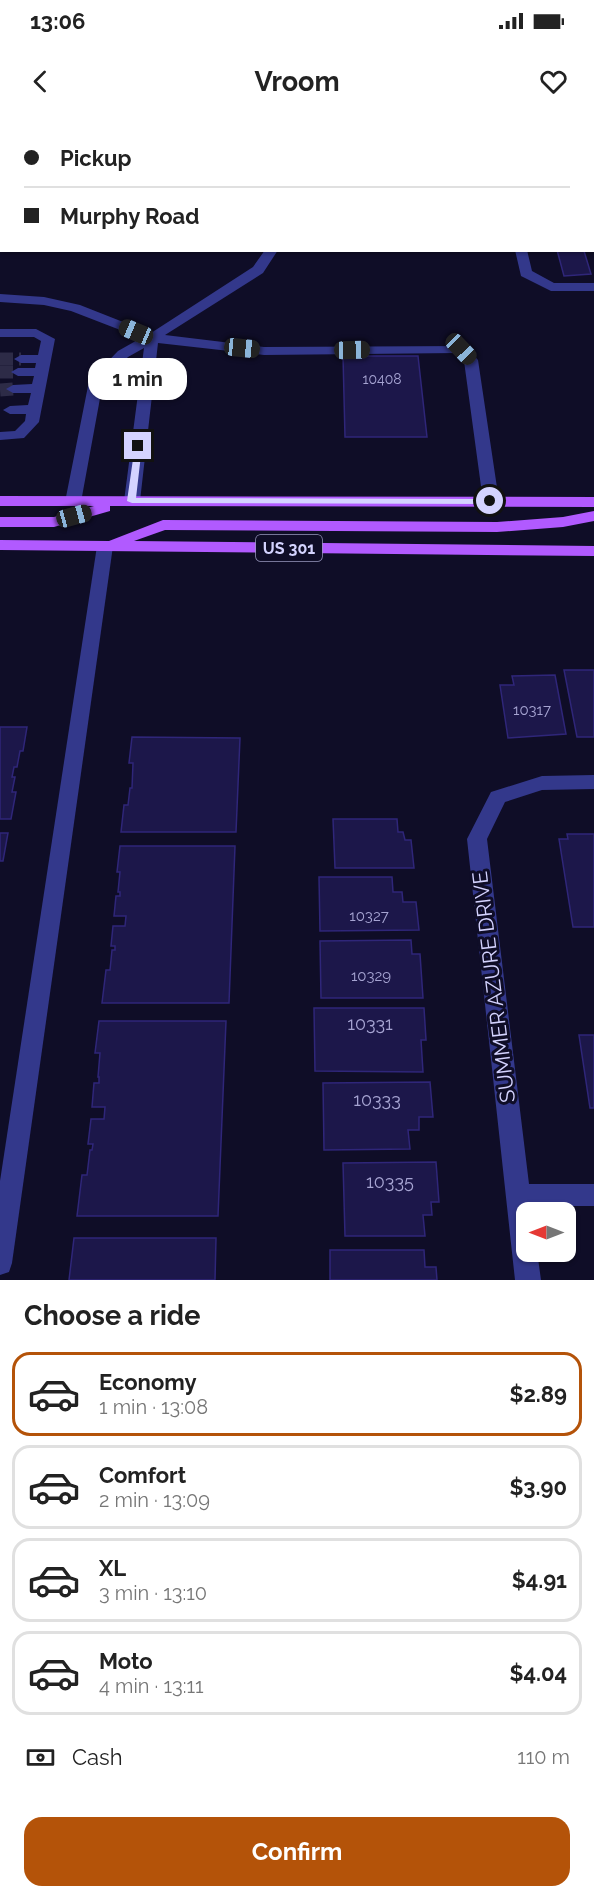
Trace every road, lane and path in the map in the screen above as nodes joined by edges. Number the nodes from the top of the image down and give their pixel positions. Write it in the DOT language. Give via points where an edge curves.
graph roads {
  1 [pos="271,252"];
  2 [pos="521,252"];
  3 [pos="594,287"];
  4 [pos="0,298"];
  5 [pos="0,333"];
  6 [pos="152,338"];
  7 [pos="20,365"];
  8 [pos="43,365"];
  9 [pos="38,388"];
  10 [pos="13,389"];
  11 [pos="10,410"];
  12 [pos="34,410"];
  13 [pos="0,436"];
  14 [pos="0,501"];
  15 [pos="132,501"];
  16 [pos="490,501"];
  17 [pos="73,502"];
  18 [pos="594,502"];
  19 [pos="594,516"];
  20 [pos="0,522"];
  21 [pos="0,545"];
  22 [pos="105,546"];
  23 [pos="594,551"];
  24 [pos="594,782"];
  25 [pos="518,1195"];
  26 [pos="594,1195"];
  27 [pos="0,1263"];
  28 [pos="528,1280"];
  1 -- 6 [label="street" via="258,270"];
  2 -- 3 [label="street" via="526,273 550,287"];
  4 -- 6 [label="street" via="75,308"];
  5 -- 8 [label="street" via="36,333 48,339"];
  6 -- 15 [label="street"];
  6 -- 16 [label="street" via="264,351 461,349 471,360"];
  6 -- 17 [label="street" via="123,354 96,381"];
  7 -- 8 [label="street"];
  8 -- 9 [label="street"];
  9 -- 10 [label="street"];
  9 -- 12 [label="street"];
  11 -- 12 [label="street"];
  12 -- 13 [label="street" via="32,422 19,435"];
  14 -- 17 [label="main road"];
  15 -- 16 [label="main road"];
  15 -- 17 [label="main road"];
  15 -- 20 [label="main road" via="54,522"];
  16 -- 18 [label="main road"];
  19 -- 22 [label="main road" via="497,527 163,525"];
  21 -- 22 [label="main road, US 301"];
  22 -- 23 [label="main road, US 301"];
  22 -- 27 [label="street"];
  24 -- 25 [label="street, SUMMER AZURE DRIVE" via="542,783 498,797 477,839"];
  25 -- 26 [label="street"];
  25 -- 28 [label="street, SUMMER AZURE DRIVE"];
}
